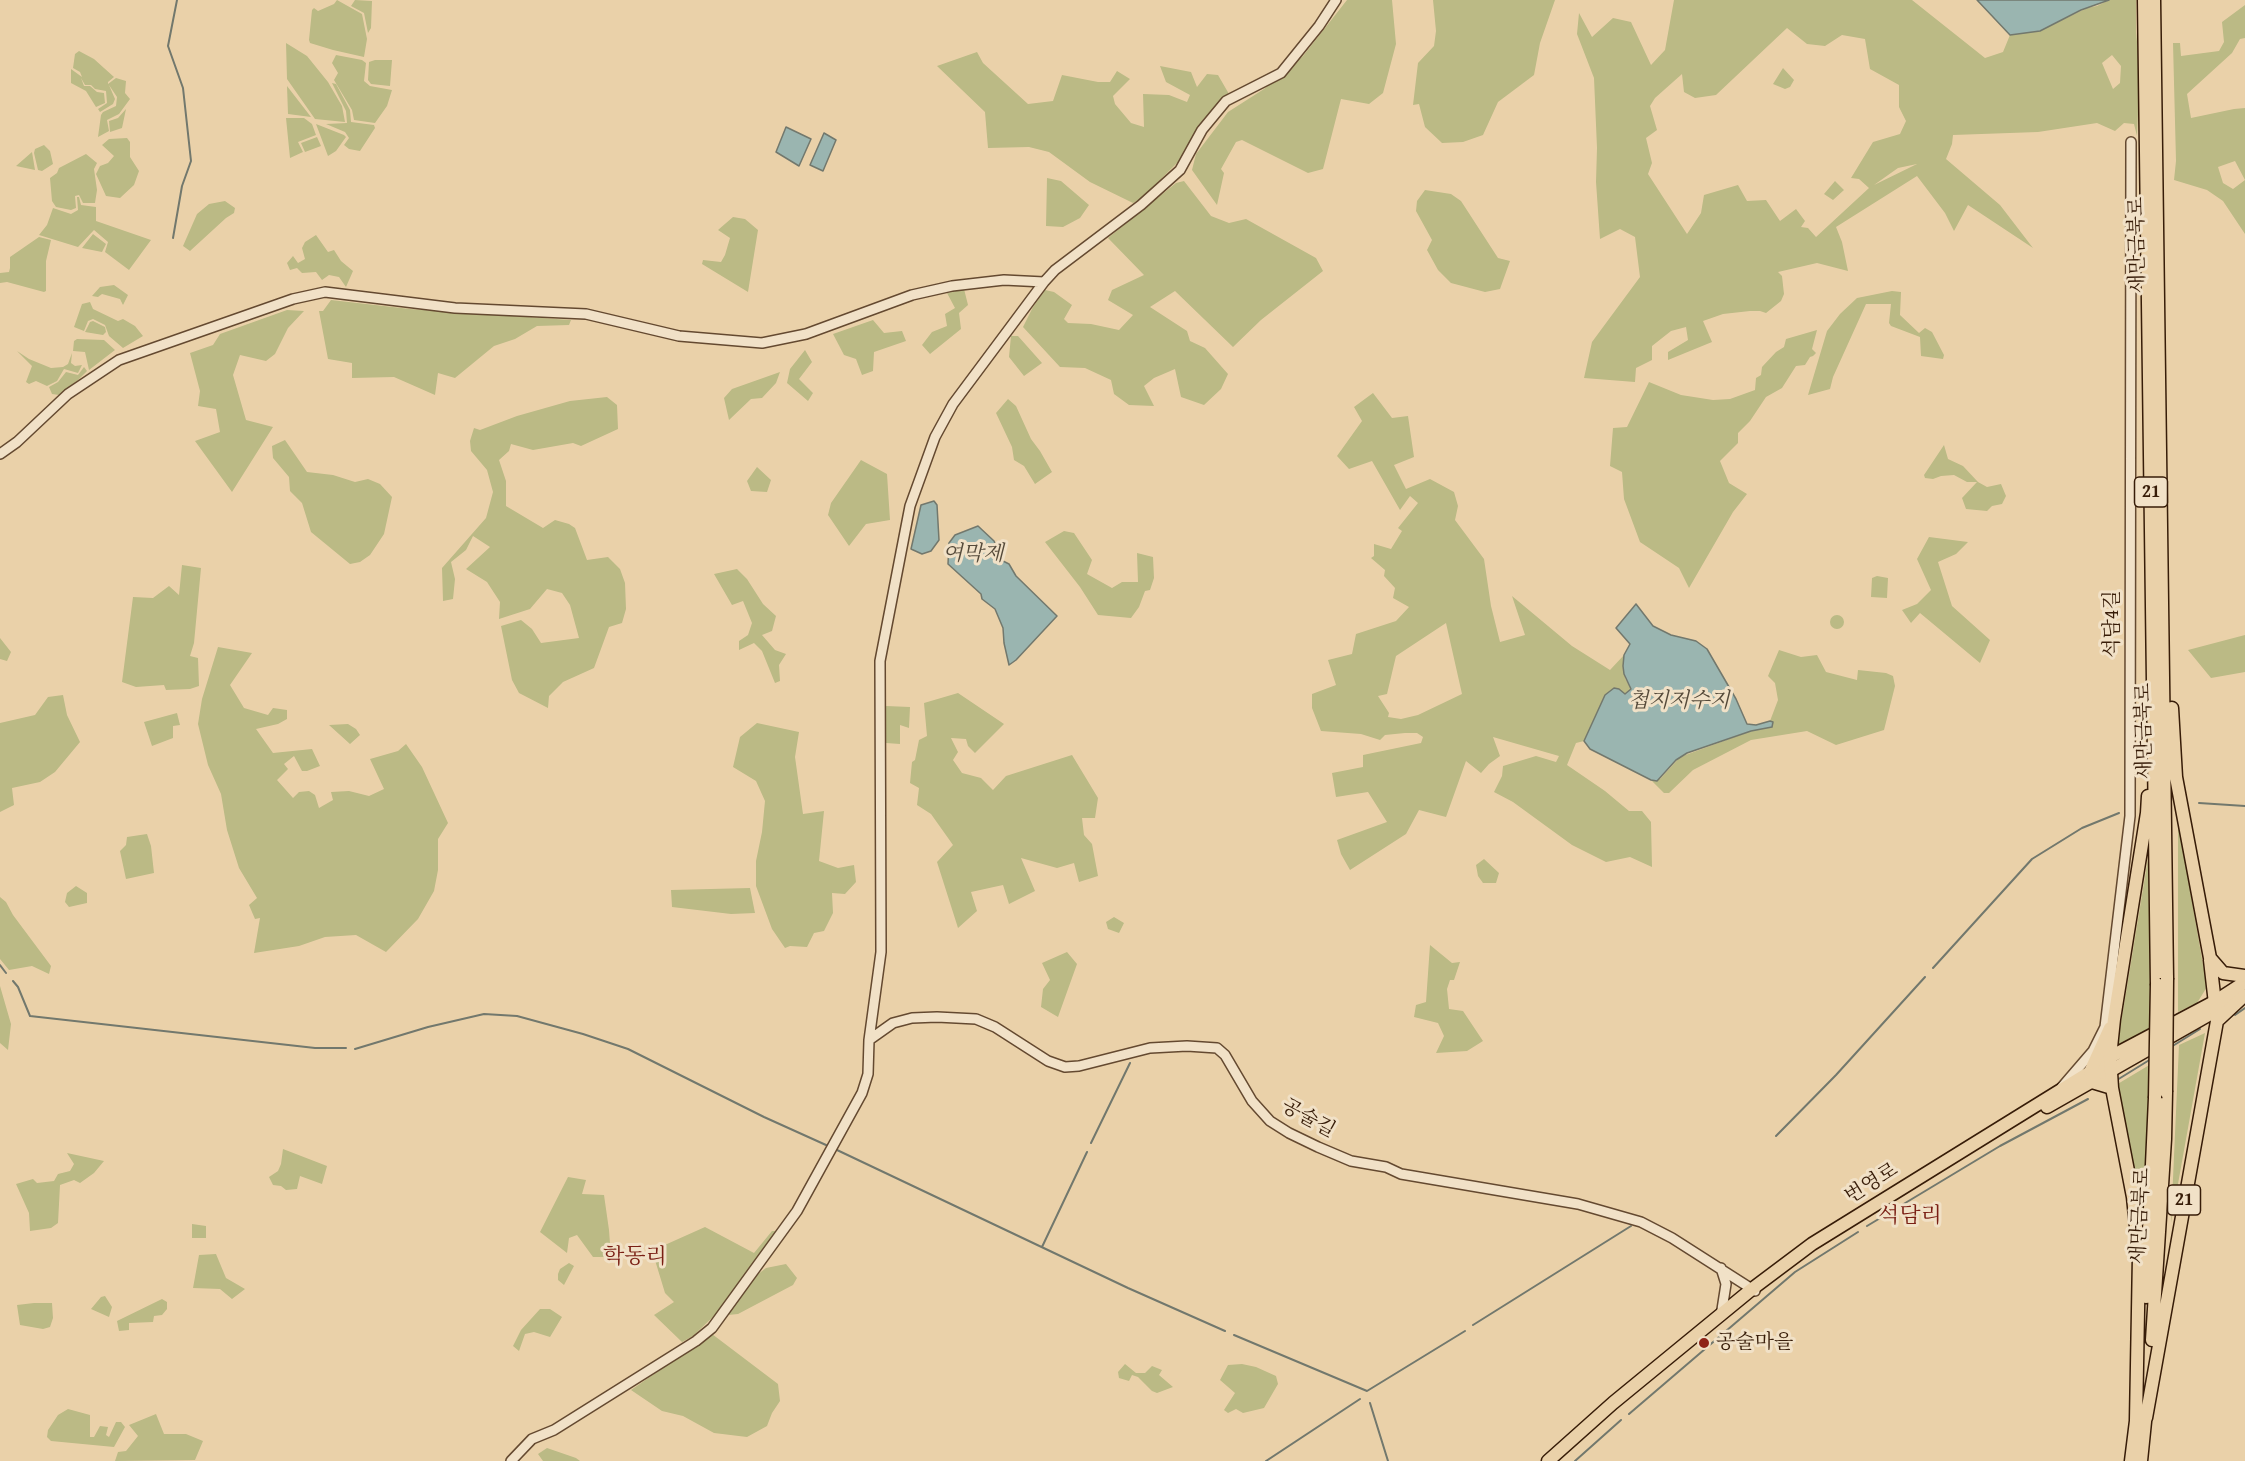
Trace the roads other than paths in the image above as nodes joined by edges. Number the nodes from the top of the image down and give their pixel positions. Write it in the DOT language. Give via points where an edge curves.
graph roads {
  1 [pos="1336,0"];
  2 [pos="2144,0"];
  3 [pos="2154,0"];
  4 [pos="2131,142"];
  5 [pos="1044,282"];
  6 [pos="0,454"];
  7 [pos="2163,608"];
  8 [pos="2154,665"];
  9 [pos="2210,958"];
  10 [pos="2245,976"];
  11 [pos="2162,981"];
  12 [pos="2245,982"];
  13 [pos="2245,994"];
  14 [pos="2215,1011"];
  15 [pos="2114,1019"];
  16 [pos="869,1040"];
  17 [pos="2110,1057"];
  18 [pos="2110,1070"];
  19 [pos="2091,1077"];
  20 [pos="2112,1088"];
  21 [pos="2061,1089"];
  22 [pos="1721,1268"];
  23 [pos="1754,1291"];
  24 [pos="1722,1316"];
  25 [pos="2141,1419"];
  26 [pos="511,1461"];
  27 [pos="1548,1461"];
  28 [pos="1559,1461"];
  29 [pos="2131,1461"];
  30 [pos="2141,1461"];
  1 -- 5 [label="street" via="1281,73 1226,101 1202,130 1180,170"];
  2 -- 8 [label="main road, 새만금북로 / 21"];
  3 -- 7 [label="main road, 새만금북로 / 21"];
  4 -- 21 [label="street, 석담4길" via="2130,816 2105,1027 2093,1051"];
  5 -- 6 [label="street" via="1004,280 952,286 912,295 806,334 762,343 679,336 586,314 455,308 325,292 293,299 119,360 68,394"];
  5 -- 16 [label="street" via="954,404 935,437 910,506 880,661 881,951"];
  7 -- 9 [label="main road, 21" via="2176,777"];
  7 -- 11 [label="main road, 새만금북로 / 21"];
  8 -- 11 [label="main road, 새만금북로 / 21"];
  8 -- 15 [label="main road, 21" via="2147,813"];
  9 -- 10 [label="main road" via="2223,973"];
  9 -- 14 [label="main road"];
  11 -- 25 [label="main road, 새만금북로 / 21, bridge" via="2157,1275"];
  12 -- 14 [label="main road, 번영로"];
  13 -- 14 [label="main road"];
  14 -- 17 [label="main road, 번영로"];
  14 -- 18 [label="main road, 번영로"];
  14 -- 25 [label="main road, 21"];
  15 -- 17 [label="main road, 21"];
  15 -- 19 [label="main road"];
  16 -- 22 [label="street, 공술길" via="893,1023 937,1017 976,1019 1065,1067 1150,1048 1217,1048 1270,1121 1318,1147 1351,1161 1386,1167 1401,1174 1578,1204 1619,1215 1660,1231"];
  16 -- 26 [label="street" via="868,1074 862,1093 797,1211 712,1328 554,1430 532,1439"];
  17 -- 18 [label="main road, 21"];
  17 -- 19 [label="main road, 번영로"];
  18 -- 19 [label="main road, 번영로"];
  18 -- 20 [label="main road, 21"];
  19 -- 20 [label="main road"];
  19 -- 21 [label="main road, 번영로"];
  19 -- 23 [label="main road, 번영로" via="1857,1222"];
  20 -- 25 [label="main road, 21" via="2133,1197 2139,1256"];
  21 -- 23 [label="main road, 번영로" via="1812,1244"];
  22 -- 23 [label="street, 공술길"];
  22 -- 24 [label="street" via="1726,1284"];
  23 -- 24 [label="main road, 번영로"];
  23 -- 28 [label="main road, 번영로"];
  24 -- 27 [label="main road, 번영로" via="1612,1402"];
  25 -- 29 [label="main road, 새만금북로 / 21"];
  25 -- 30 [label="main road, 새만금북로 / 21"];
}
